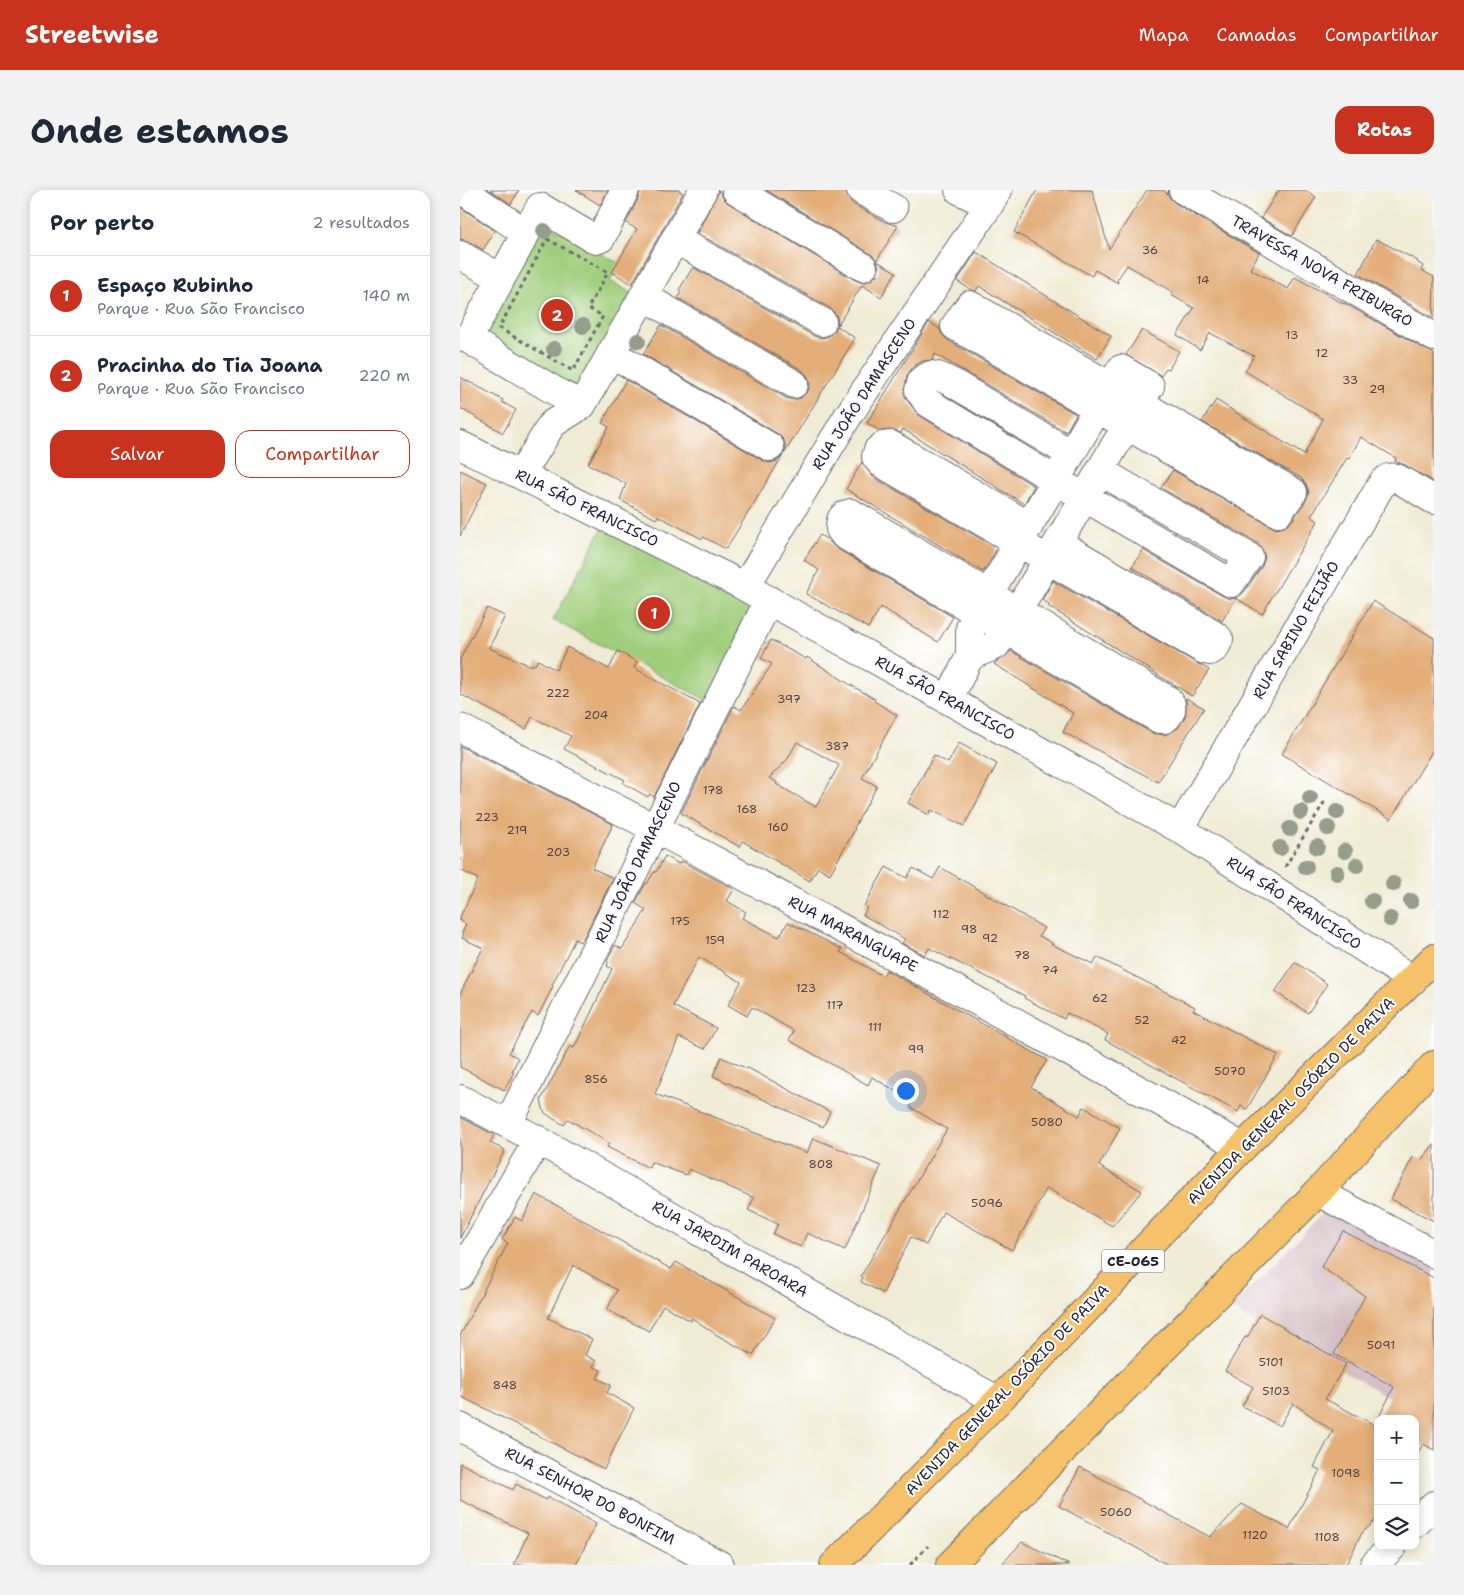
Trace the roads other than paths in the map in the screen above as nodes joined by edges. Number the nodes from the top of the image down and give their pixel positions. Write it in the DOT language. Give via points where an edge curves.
graph roads {
  1 [pos="462,190"];
  2 [pos="625,190"];
  3 [pos="703,190"];
  4 [pos="736,190"];
  5 [pos="861,190"];
  6 [pos="959,190"];
  7 [pos="1183,190"];
  8 [pos="993,197"];
  9 [pos="544,199"];
  10 [pos="893,208"];
  11 [pos="526,233"];
  12 [pos="675,239"];
  13 [pos="460,255"];
  14 [pos="862,267"];
  15 [pos="501,278"];
  16 [pos="643,296"];
  17 [pos="822,322"];
  18 [pos="467,324"];
  19 [pos="1434,337"];
  20 [pos="611,353"];
  21 [pos="794,384"];
  22 [pos="1104,398"];
  23 [pos="582,405"];
  24 [pos="1134,415"];
  25 [pos="460,445"];
  26 [pos="770,447"];
  27 [pos="1071,454"];
  28 [pos="1100,471"];
  29 [pos="522,475"];
  30 [pos="1055,480"];
  31 [pos="1085,498"];
  32 [pos="1434,500"];
  33 [pos="1024,534"];
  34 [pos="1053,552"];
  35 [pos="745,587"];
  36 [pos="769,600"];
  37 [pos="983,603"];
  38 [pos="1013,620"];
  39 [pos="970,656"];
  40 [pos="948,700"];
  41 [pos="460,728"];
  42 [pos="654,828"];
  43 [pos="1180,829"];
  44 [pos="1434,958"];
  45 [pos="1413,980"];
  46 [pos="1434,1065"];
  47 [pos="460,1099"];
  48 [pos="508,1124"];
  49 [pos="538,1140"];
  50 [pos="1243,1147"];
  51 [pos="1318,1192"];
  52 [pos="1434,1254"];
  53 [pos="460,1275"];
  54 [pos="998,1401"];
  55 [pos="460,1427"];
  56 [pos="1434,1505"];
  57 [pos="1419,1520"];
  58 [pos="1389,1550"];
  59 [pos="720,1565"];
  60 [pos="834,1565"];
  61 [pos="950,1565"];
  62 [pos="1374,1565"];
  1 -- 11 [label="street"];
  2 -- 9 [label="street" via="601,238 596,240"];
  3 -- 12 [label="street"];
  4 -- 14 [label="street"];
  5 -- 10 [label="street"];
  6 -- 8 [label="street"];
  7 -- 19 [label="street, TRAVESSA NOVA FRIBURGO"];
  8 -- 35 [label="street, RUA JOÃO DAMASCENO" via="848,416"];
  9 -- 11 [label="street"];
  11 -- 15 [label="street"];
  12 -- 16 [label="street"];
  12 -- 17 [label="street"];
  13 -- 15 [label="street"];
  15 -- 18 [label="street"];
  16 -- 20 [label="street"];
  16 -- 21 [label="street"];
  18 -- 23 [label="street" via="468,340"];
  20 -- 23 [label="street"];
  20 -- 26 [label="street"];
  22 -- 22 [label="street" via="955,326 970,305"];
  22 -- 24 [label="street"];
  22 -- 24 [label="street" via="1121,369 1150,386"];
  22 -- 27 [label="street"];
  23 -- 29 [label="street" via="552,424"];
  24 -- 24 [label="street" via="1278,514 1293,492"];
  24 -- 28 [label="street"];
  25 -- 29 [label="street, RUA SÃO FRANCISCO"];
  27 -- 30 [label="street"];
  27 -- 30 [label="street" via="953,383 931,375 922,380 920,390 927,402"];
  28 -- 31 [label="street"];
  28 -- 31 [label="street" via="1249,557 1231,583"];
  29 -- 35 [label="street, RUA SÃO FRANCISCO"];
  30 -- 31 [label="street"];
  30 -- 33 [label="street"];
  31 -- 34 [label="street"];
  32 -- 43 [label="street, RUA SABINO FEIJÃO" via="1397,478 1387,478 1383,482"];
  33 -- 33 [label="street" via="891,445 878,450 876,457 881,463"];
  33 -- 34 [label="street"];
  33 -- 37 [label="street"];
  34 -- 34 [label="street" via="1204,650 1210,651 1218,643 1219,639 1208,631"];
  34 -- 38 [label="street"];
  35 -- 36 [label="street, RUA SÃO FRANCISCO"];
  36 -- 40 [label="street, RUA SÃO FRANCISCO"];
  36 -- 42 [label="street, RUA JOÃO DAMASCENO"];
  37 -- 38 [label="street"];
  37 -- 39 [label="street" via="970,628"];
  38 -- 38 [label="street" via="1159,719 1169,716 1168,700"];
  38 -- 39 [label="street" via="996,645"];
  39 -- 40 [label="street"];
  40 -- 43 [label="street, RUA SÃO FRANCISCO"];
  41 -- 42 [label="street, RUA MARANGUAPE"];
  42 -- 48 [label="street, RUA JOÃO DAMASCENO"];
  42 -- 50 [label="street, RUA MARANGUAPE"];
  43 -- 45 [label="street, RUA SÃO FRANCISCO"];
  44 -- 45 [label="main road, AVENIDA GENERAL OSÓRIO DE PAIVA / CE-065"];
  45 -- 50 [label="main road, AVENIDA GENERAL OSÓRIO DE PAIVA / CE-065"];
  46 -- 51 [label="main road"];
  47 -- 48 [label="street, RUA JARDIM PAROARA"];
  48 -- 49 [label="street, RUA JARDIM PAROARA"];
  49 -- 53 [label="street"];
  49 -- 54 [label="street, RUA JARDIM PAROARA"];
  50 -- 54 [label="main road, AVENIDA GENERAL OSÓRIO DE PAIVA / CE-065"];
  51 -- 52 [label="street"];
  51 -- 61 [label="main road"];
  54 -- 60 [label="main road, AVENIDA GENERAL OSÓRIO DE PAIVA / CE-065"];
  55 -- 59 [label="street, RUA SENHOR DO BONFIM"];
  56 -- 57 [label="street"];
  58 -- 62 [label="street"];
}
